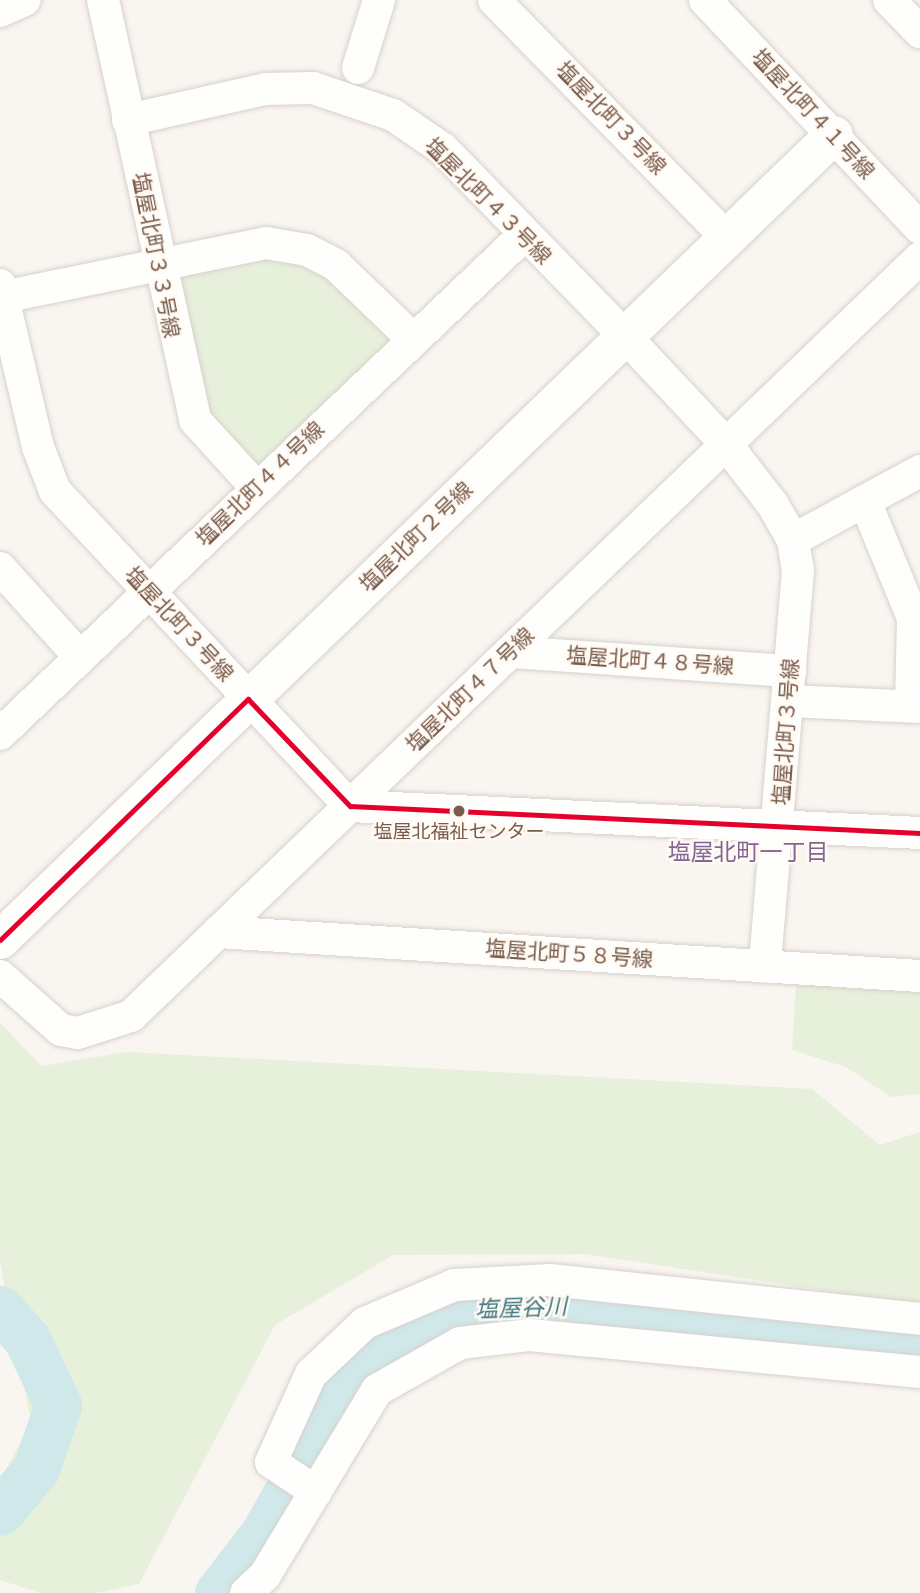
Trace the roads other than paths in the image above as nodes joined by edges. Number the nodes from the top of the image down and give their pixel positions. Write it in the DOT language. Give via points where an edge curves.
graph roads {
  1 [pos="25,0"];
  2 [pos="103,0"];
  3 [pos="379,0"];
  4 [pos="494,0"];
  5 [pos="705,0"];
  6 [pos="890,0"];
  7 [pos="0,11"];
  8 [pos="920,32"];
  9 [pos="358,68"];
  10 [pos="128,120"];
  11 [pos="834,135"];
  12 [pos="920,228"];
  13 [pos="522,237"];
  14 [pos="727,238"];
  15 [pos="920,258"];
  16 [pos="158,265"];
  17 [pos="1,291"];
  18 [pos="625,336"];
  19 [pos="413,339"];
  20 [pos="726,444"];
  21 [pos="920,471"];
  22 [pos="256,487"];
  23 [pos="865,500"];
  24 [pos="793,540"];
  25 [pos="0,568"];
  26 [pos="149,591"];
  27 [pos="510,652"];
  28 [pos="80,657"];
  29 [pos="790,686"];
  30 [pos="248,699"];
  31 [pos="916,706"];
  32 [pos="0,734"];
  33 [pos="350,806"];
  34 [pos="779,829"];
  35 [pos="920,833"];
  36 [pos="218,932"];
  37 [pos="0,940"];
  38 [pos="765,967"];
  39 [pos="0,976"];
  40 [pos="920,976"];
  41 [pos="920,1319"];
  42 [pos="920,1372"];
  43 [pos="316,1492"];
  44 [pos="246,1593"];
  1 -- 7 [label="street"];
  2 -- 10 [label="street, 塩屋北町３３号線"];
  3 -- 9 [label="street"];
  4 -- 14 [label="street, 塩屋北町３号線"];
  5 -- 11 [label="street, 塩屋北町４１号線"];
  6 -- 8 [label="street"];
  10 -- 13 [label="street, 塩屋北町４３号線" via="267,89 313,88 352,96 443,149"];
  10 -- 16 [label="street, 塩屋北町３３号線"];
  11 -- 12 [label="street, 塩屋北町４１号線"];
  11 -- 14 [label="street, 塩屋北町２号線"];
  13 -- 18 [label="street, 塩屋北町４３号線"];
  13 -- 19 [label="street, 塩屋北町４４号線"];
  14 -- 18 [label="street, 塩屋北町２号線"];
  15 -- 20 [label="street, 塩屋北町４７号線"];
  16 -- 17 [label="street"];
  16 -- 19 [label="street" via="266,243 307,250 336,265"];
  16 -- 22 [label="street, 塩屋北町３３号線" via="195,420"];
  17 -- 26 [label="street, 塩屋北町３号線" via="38,447 55,491"];
  18 -- 20 [label="street, 塩屋北町３号線"];
  18 -- 30 [label="street, 塩屋北町２号線"];
  19 -- 22 [label="street, 塩屋北町４４号線"];
  20 -- 24 [label="street, 塩屋北町３号線"];
  20 -- 27 [label="street, 塩屋北町４７号線"];
  21 -- 23 [label="street"];
  22 -- 26 [label="street, 塩屋北町４４号線"];
  23 -- 24 [label="street"];
  23 -- 31 [label="street" via="913,618"];
  24 -- 29 [label="street, 塩屋北町３号線" via="798,570"];
  25 -- 28 [label="street"];
  26 -- 28 [label="street, 塩屋北町４４号線"];
  26 -- 30 [label="street, 塩屋北町３号線"];
  27 -- 29 [label="street, 塩屋北町４８号線"];
  27 -- 33 [label="street, 塩屋北町４７号線"];
  28 -- 32 [label="street, 塩屋北町４４号線"];
  29 -- 31 [label="street, 塩屋北町４８号線"];
  29 -- 34 [label="street, 塩屋北町３号線"];
  30 -- 33 [label="street, 塩屋北町３号線"];
  30 -- 37 [label="street, 塩屋北町２号線"];
  33 -- 34 [label="street, 塩屋北町３号線"];
  33 -- 36 [label="street, 塩屋北町４７号線"];
  34 -- 35 [label="street"];
  34 -- 38 [label="street"];
  36 -- 38 [label="street, 塩屋北町５８号線"];
  36 -- 39 [label="street, 塩屋北町４７号線" via="131,1016 78,1032 61,1030"];
  38 -- 40 [label="street, 塩屋北町５８号線"];
  41 -- 43 [label="street" via="550,1280 454,1285 365,1324 311,1374 271,1462"];
  42 -- 43 [label="street" via="528,1335 460,1343 377,1390"];
  43 -- 44 [label="street" via="265,1576"];
}
